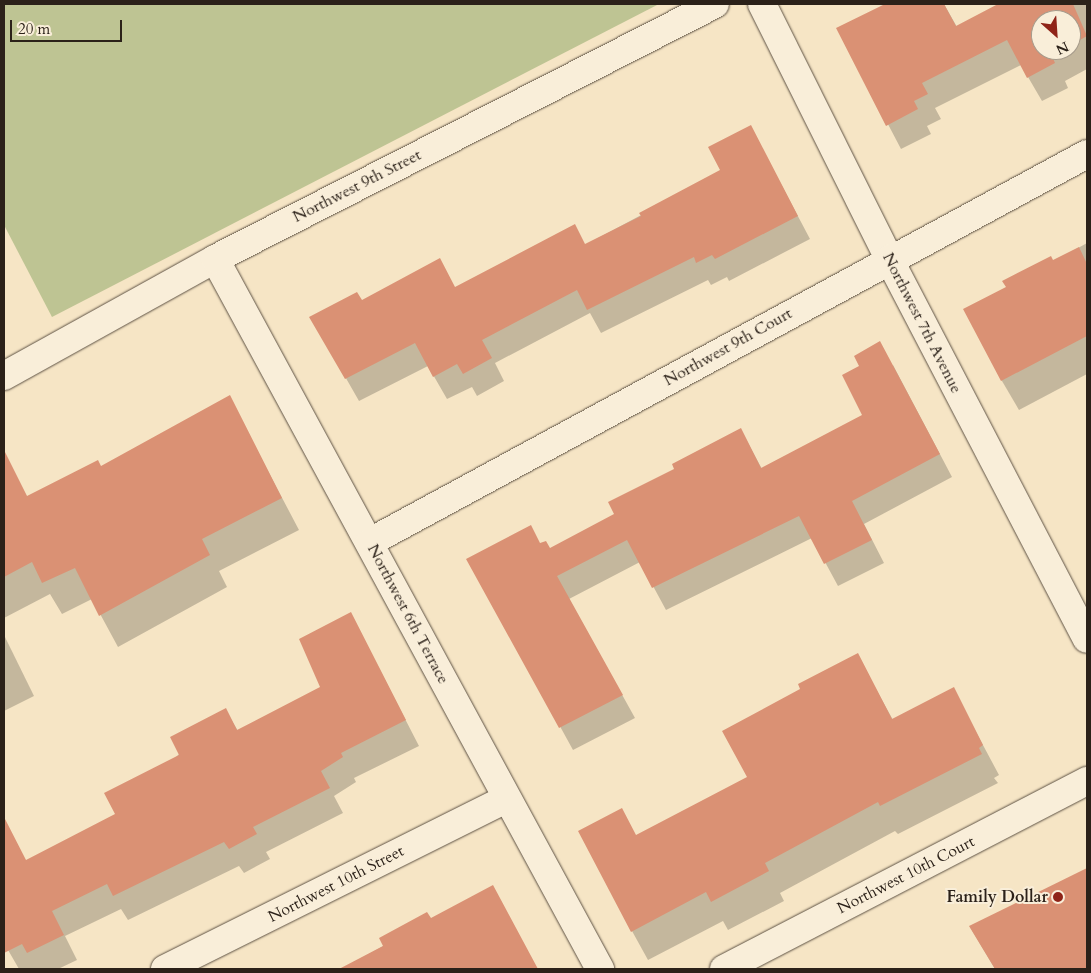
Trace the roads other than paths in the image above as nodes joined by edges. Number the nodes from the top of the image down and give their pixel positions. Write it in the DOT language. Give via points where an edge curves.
graph roads {
  1 [pos="715,4"];
  2 [pos="762,4"];
  3 [pos="1087,154"];
  4 [pos="214,259"];
  5 [pos="889,259"];
  6 [pos="4,376"];
  7 [pos="370,542"];
  8 [pos="1087,639"];
  9 [pos="1087,781"];
  10 [pos="506,799"];
  11 [pos="165,969"];
  12 [pos="600,969"];
  13 [pos="724,969"];
  1 -- 4 [label="street, Northwest 9th Street"];
  2 -- 5 [label="street, Northwest 7th Avenue"];
  3 -- 5 [label="street, Northwest 9th Court"];
  4 -- 6 [label="street, Northwest 9th Street"];
  4 -- 7 [label="street, Northwest 6th Terrace"];
  5 -- 7 [label="street, Northwest 9th Court"];
  5 -- 8 [label="street, Northwest 7th Avenue"];
  7 -- 10 [label="street, Northwest 6th Terrace"];
  9 -- 13 [label="street, Northwest 10th Court"];
  10 -- 11 [label="street, Northwest 10th Street"];
  10 -- 12 [label="street, Northwest 6th Terrace"];
}
